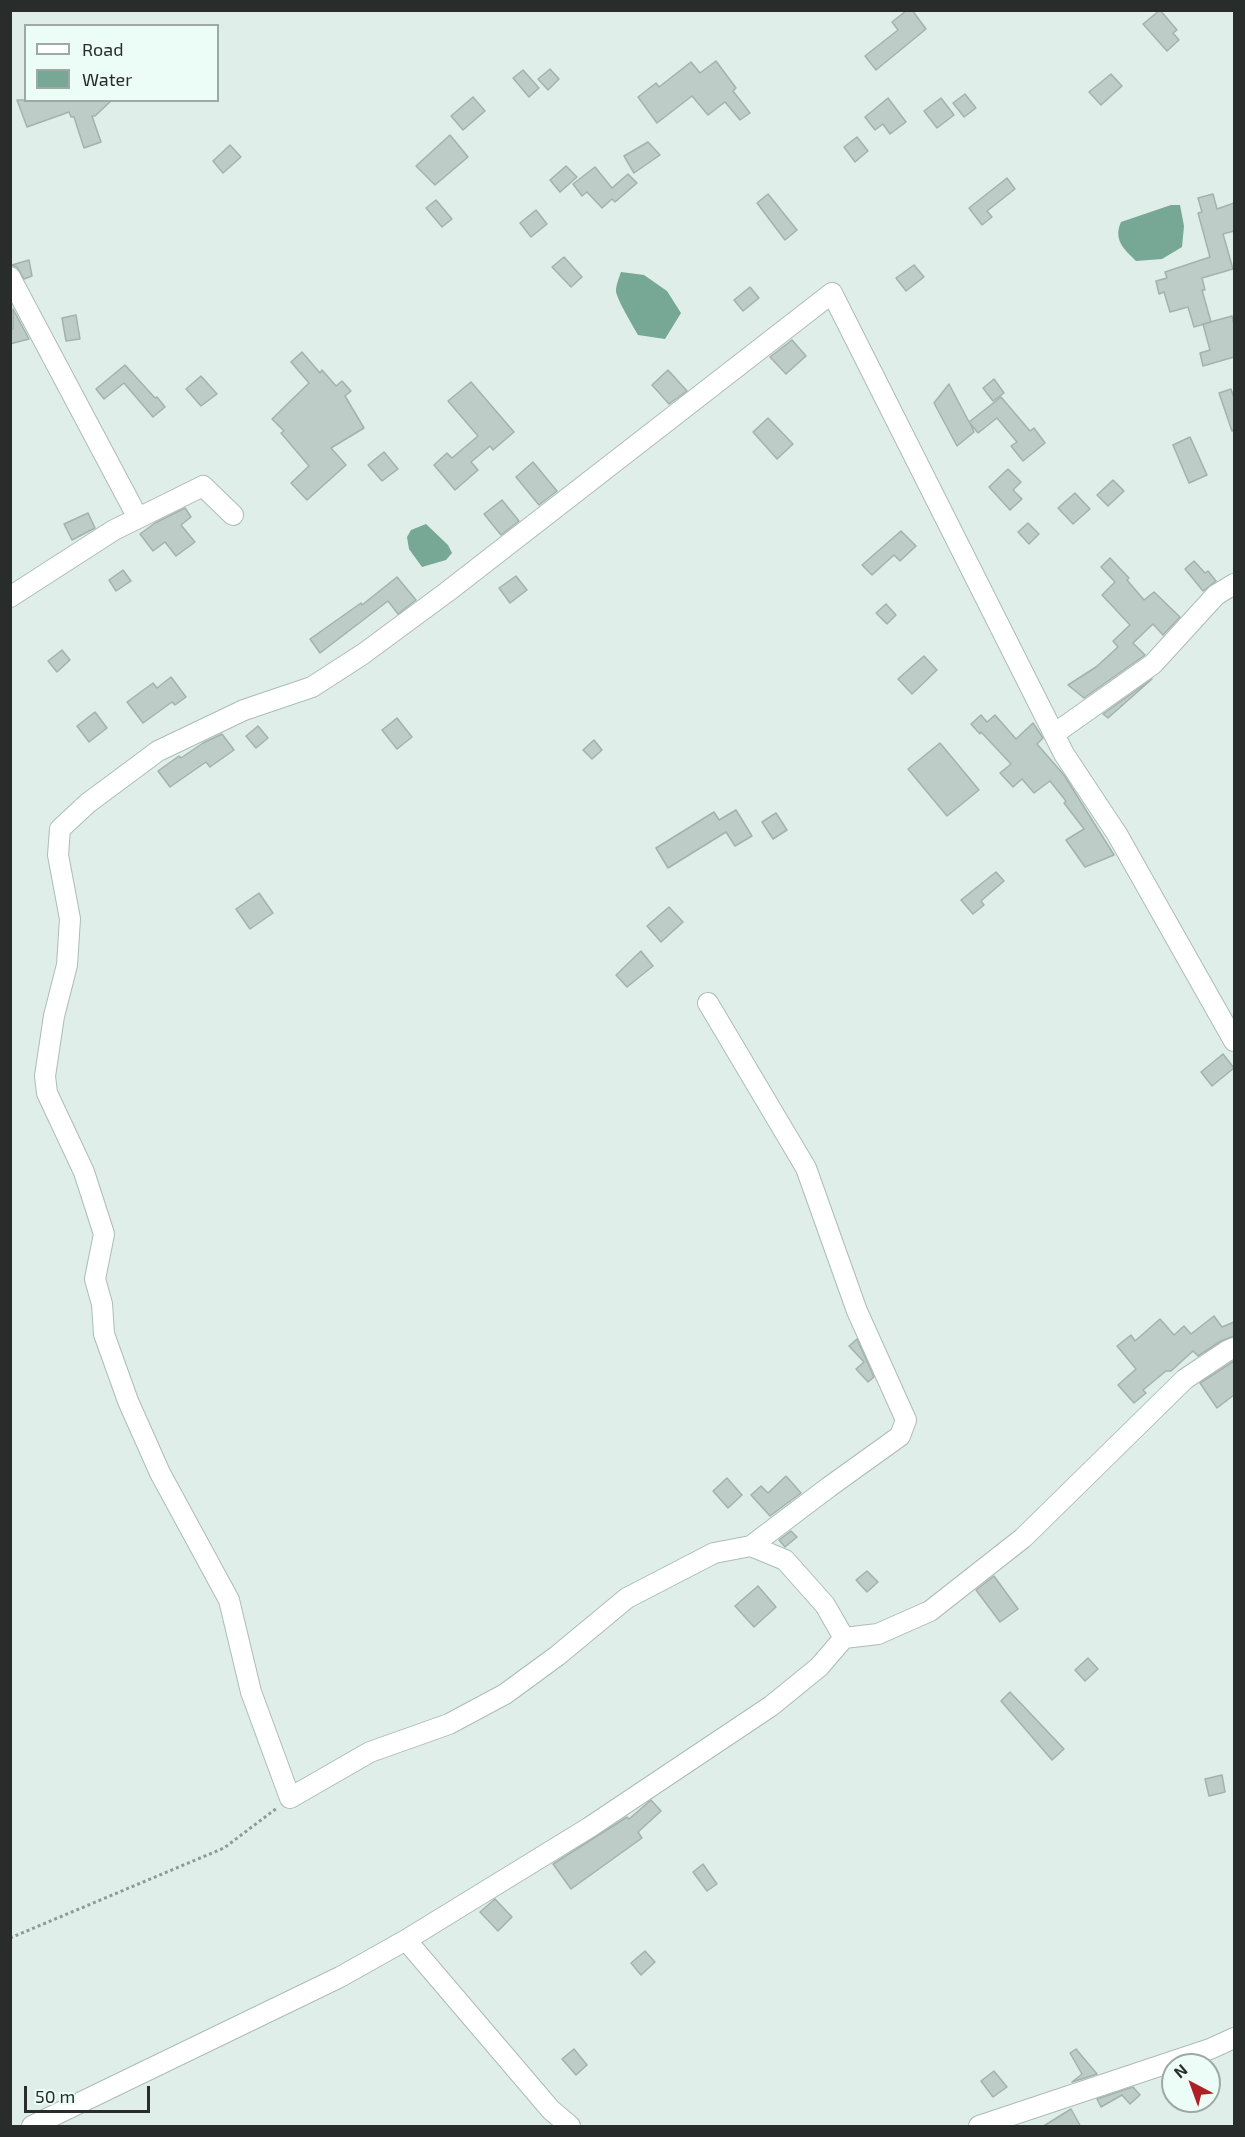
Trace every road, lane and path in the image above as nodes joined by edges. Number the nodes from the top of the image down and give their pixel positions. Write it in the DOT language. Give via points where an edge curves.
graph roads {
  1 [pos="10,277"];
  2 [pos="233,515"];
  3 [pos="138,518"];
  4 [pos="1234,584"];
  5 [pos="10,597"];
  6 [pos="1054,734"];
  7 [pos="708,1003"];
  8 [pos="1234,1041"];
  9 [pos="1234,1348"];
  10 [pos="750,1546"];
  11 [pos="844,1638"];
  12 [pos="290,1798"];
  13 [pos="10,1938"];
  14 [pos="405,1940"];
  15 [pos="1234,2038"];
  16 [pos="32,2127"];
  17 [pos="570,2127"];
  18 [pos="979,2127"];
  1 -- 3 [label="street"];
  2 -- 3 [label="street" via="203,486"];
  3 -- 5 [label="street"];
  4 -- 6 [label="street" via="1216,595 1153,664"];
  6 -- 8 [label="street" via="1117,834"];
  6 -- 12 [label="street" via="832,293 363,654 312,687 244,710 158,751 88,802 60,829 58,855 70,919 67,965 45,1077 47,1093 84,1172 104,1234 95,1279 104,1334 160,1473 229,1600 251,1692"];
  7 -- 10 [label="street" via="806,1168 857,1311 906,1420 900,1436"];
  9 -- 11 [label="street" via="1185,1379 1023,1538 930,1611 878,1634"];
  10 -- 11 [label="street" via="785,1560 825,1605"];
  10 -- 12 [label="street" via="714,1553 627,1598 505,1694 448,1724 370,1752"];
  11 -- 14 [label="street" via="819,1667 771,1706 590,1827"];
  12 -- 13 [label="path" via="224,1848"];
  14 -- 16 [label="street" via="340,1977"];
  14 -- 17 [label="street"];
  15 -- 18 [label="street"];
}
